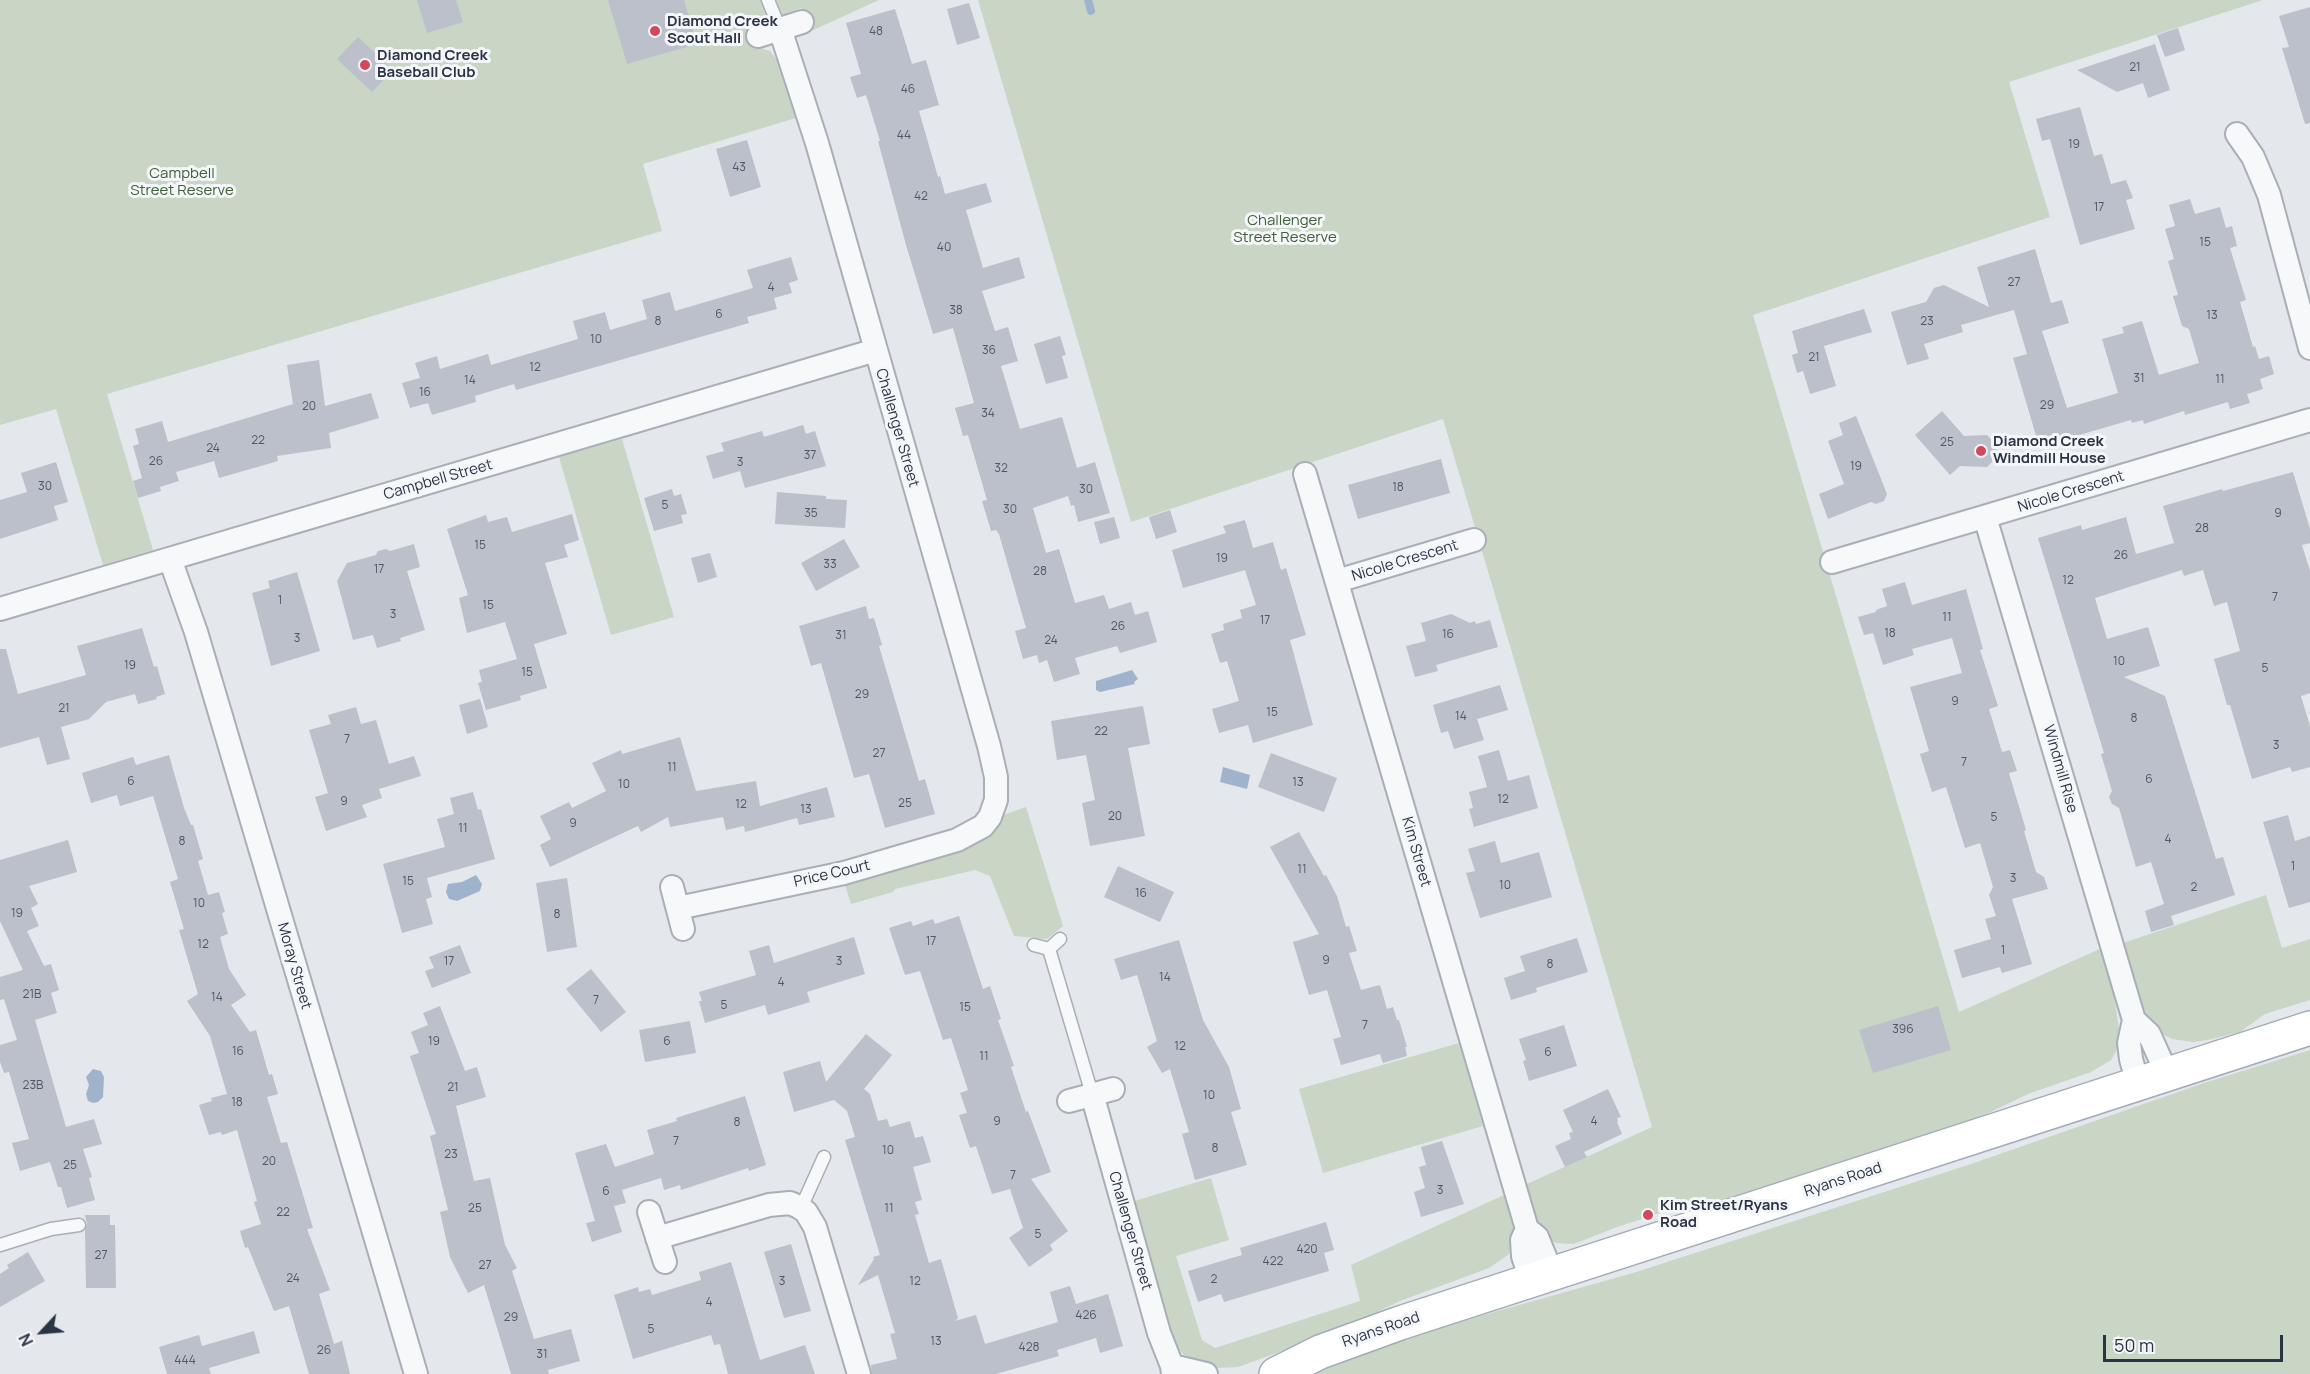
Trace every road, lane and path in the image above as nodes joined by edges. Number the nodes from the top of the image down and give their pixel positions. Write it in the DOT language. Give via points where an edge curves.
graph roads {
  1 [pos="768,0"];
  2 [pos="802,22"];
  3 [pos="769,33"];
  4 [pos="2237,134"];
  5 [pos="2310,348"];
  6 [pos="876,350"];
  7 [pos="2310,420"];
  8 [pos="1305,474"];
  9 [pos="1985,517"];
  10 [pos="1474,540"];
  11 [pos="170,559"];
  12 [pos="1832,562"];
  13 [pos="1337,581"];
  14 [pos="0,609"];
  15 [pos="982,826"];
  16 [pos="677,908"];
  17 [pos="1060,939"];
  18 [pos="1034,945"];
  19 [pos="1049,949"];
  20 [pos="2134,1020"];
  21 [pos="2310,1028"];
  22 [pos="2152,1079"];
  23 [pos="1102,1091"];
  24 [pos="1069,1101"];
  25 [pos="824,1157"];
  26 [pos="801,1208"];
  27 [pos="649,1212"];
  28 [pos="78,1226"];
  29 [pos="657,1238"];
  30 [pos="0,1245"];
  31 [pos="665,1262"];
  32 [pos="1541,1277"];
  33 [pos="1172,1372"];
  34 [pos="416,1374"];
  35 [pos="859,1374"];
  36 [pos="1206,1374"];
  37 [pos="1276,1374"];
  1 -- 3 [label="lane"];
  2 -- 3 [label="street"];
  3 -- 6 [label="street, Challenger Street" via="817,143"];
  4 -- 5 [label="street" via="2253,157 2269,195"];
  6 -- 11 [label="street, Campbell Street"];
  6 -- 15 [label="street, Challenger Street" via="994,767 996,800"];
  7 -- 9 [label="street, Nicole Crescent"];
  8 -- 13 [label="street, Kim Street"];
  9 -- 12 [label="street, Nicole Crescent"];
  9 -- 20 [label="street, Windmill Rise"];
  10 -- 13 [label="street, Nicole Crescent"];
  11 -- 14 [label="street, Campbell Street"];
  11 -- 34 [label="street, Moray Street" via="196,632"];
  13 -- 32 [label="street, Kim Street" via="1527,1229 1522,1240 1524,1256"];
  15 -- 16 [label="street, Price Court" via="957,840 864,867"];
  17 -- 19 [label="lane"];
  18 -- 19 [label="lane"];
  19 -- 23 [label="lane, Challenger Street"];
  20 -- 22 [label="street, Windmill Rise" via="2149,1034"];
  20 -- 22 [label="street, Windmill Rise" via="2129,1043 2131,1059"];
  21 -- 22 [label="main road, Ryans Road"];
  22 -- 32 [label="main road, Ryans Road"];
  23 -- 24 [label="street"];
  23 -- 33 [label="street, Challenger Street" via="1155,1320"];
  25 -- 26 [label="lane"];
  26 -- 29 [label="street" via="790,1203 769,1204"];
  26 -- 35 [label="street" via="815,1227"];
  27 -- 29 [label="street"];
  28 -- 30 [label="lane" via="51,1229"];
  29 -- 31 [label="street"];
  32 -- 37 [label="main road, Ryans Road" via="1341,1344"];
  33 -- 36 [label="street, Challenger Street"];
}
